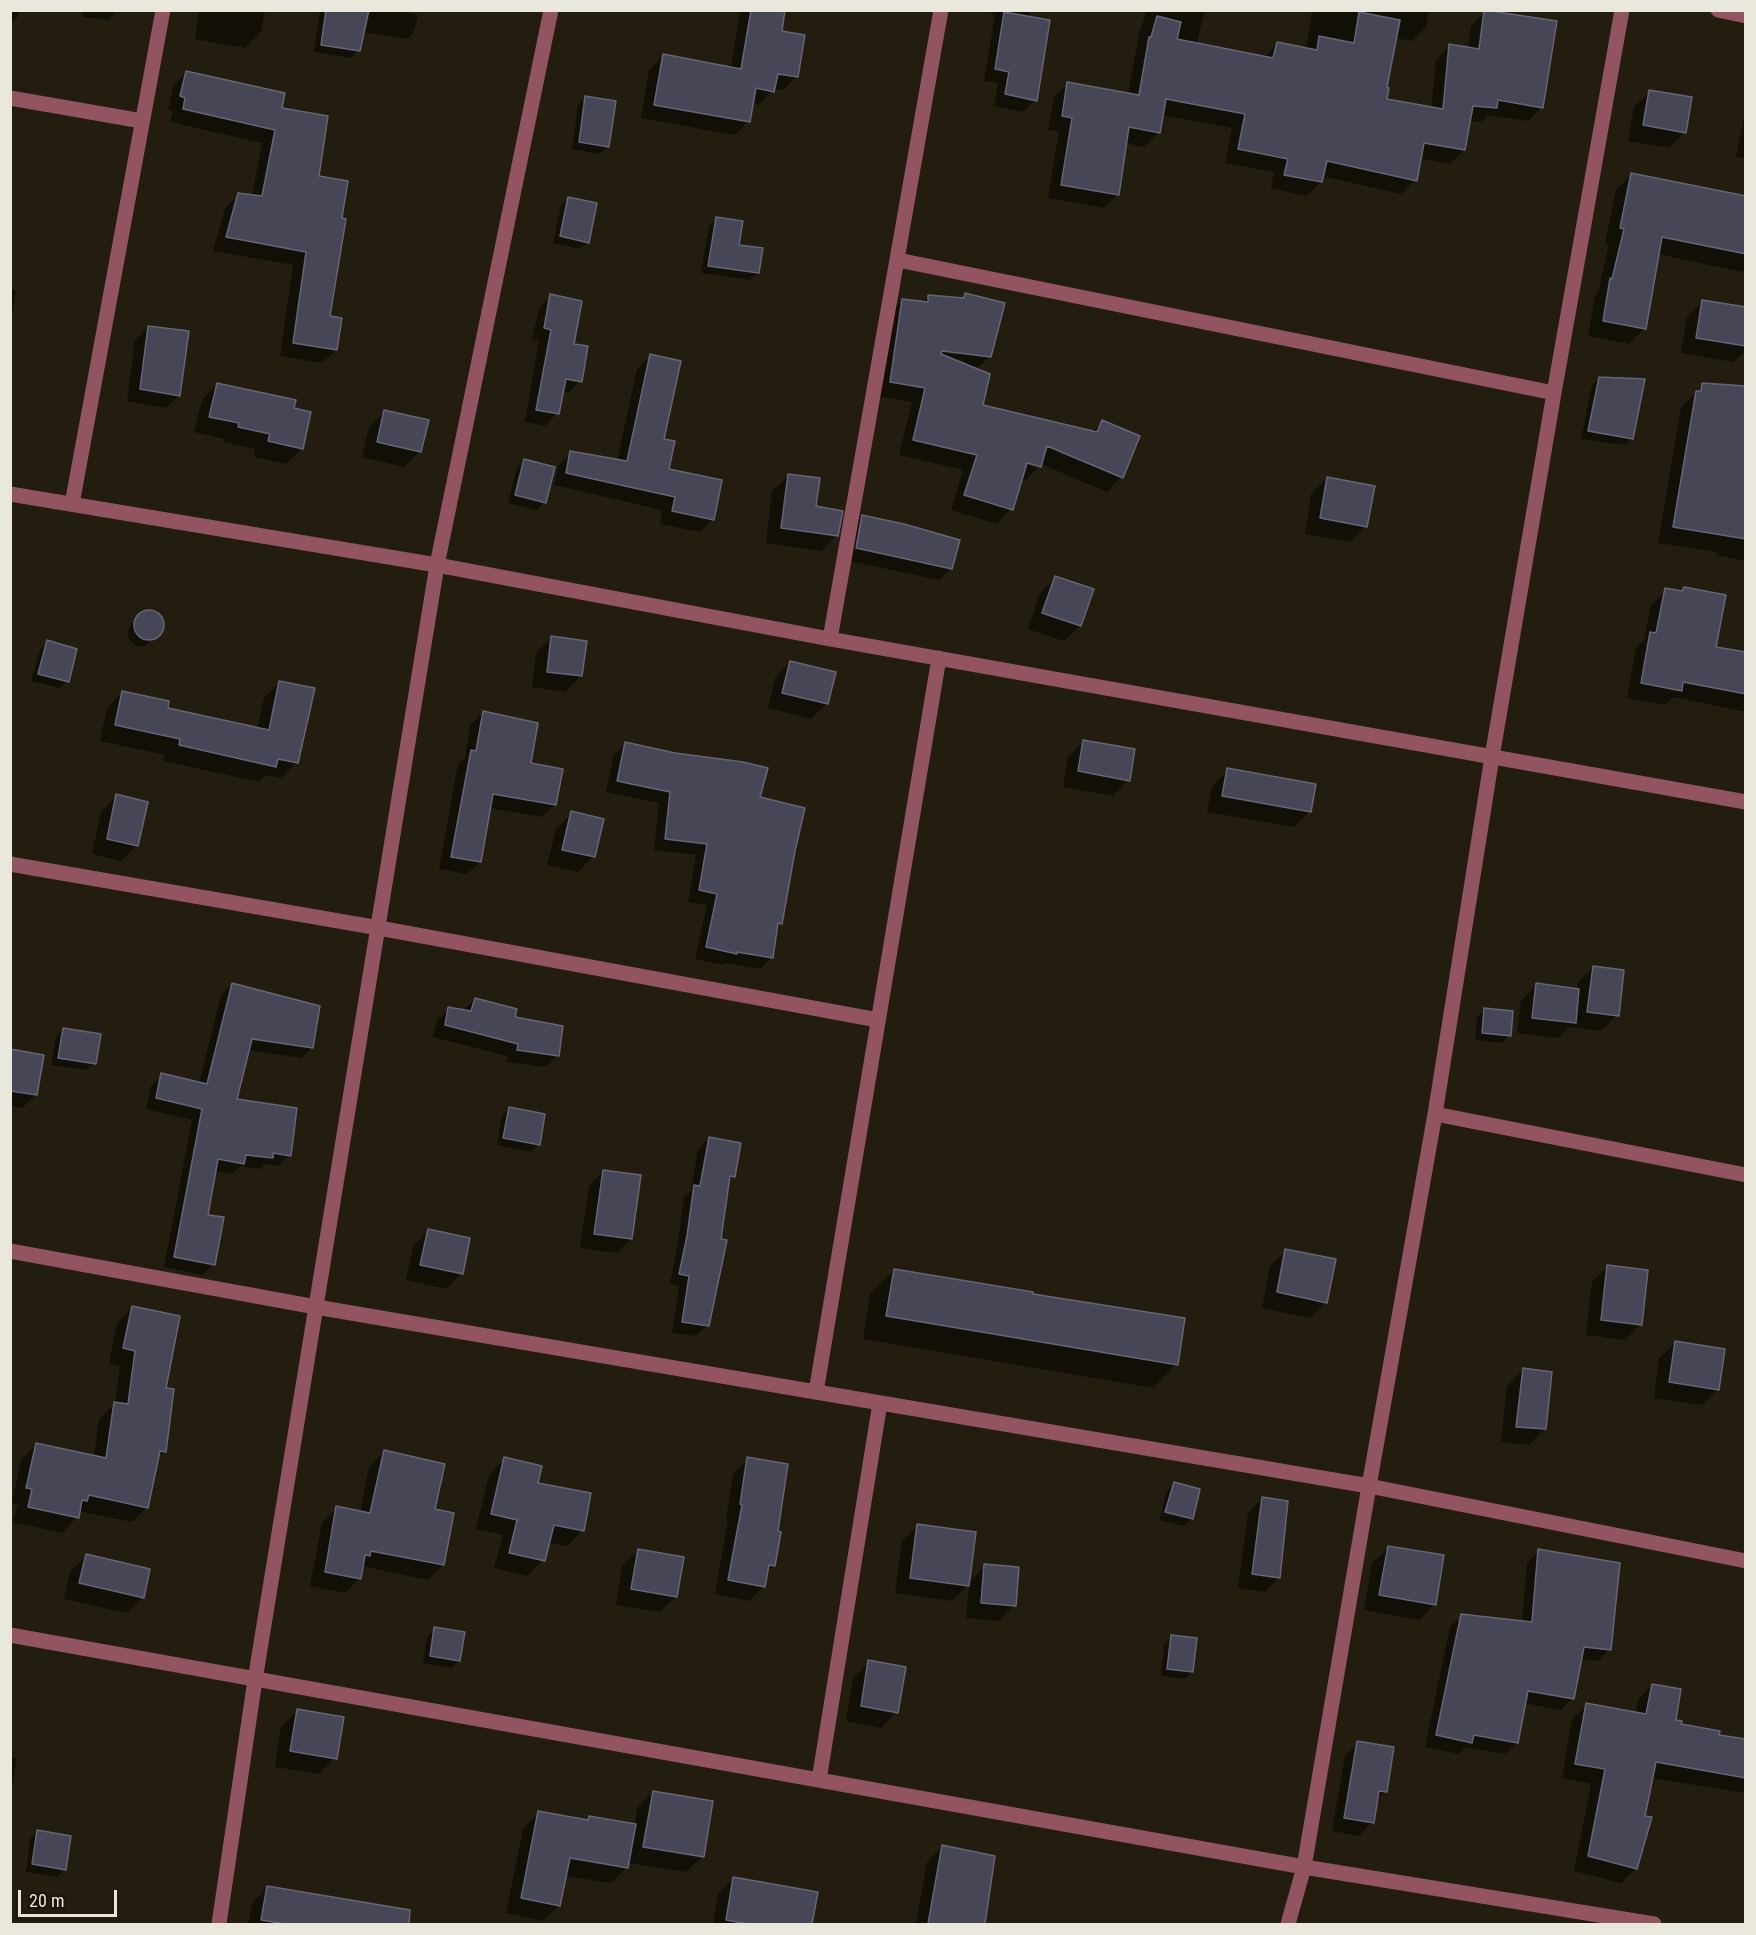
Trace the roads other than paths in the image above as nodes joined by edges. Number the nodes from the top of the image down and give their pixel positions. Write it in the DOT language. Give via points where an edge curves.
graph roads {
  1 [pos="163,10"];
  2 [pos="551,10"];
  3 [pos="942,10"];
  4 [pos="1622,10"];
  5 [pos="1718,10"];
  6 [pos="1746,16"];
  7 [pos="10,98"];
  8 [pos="142,121"];
  9 [pos="898,260"];
  10 [pos="1554,393"];
  11 [pos="10,494"];
  12 [pos="72,504"];
  13 [pos="437,565"];
  14 [pos="830,639"];
  15 [pos="939,658"];
  16 [pos="1492,757"];
  17 [pos="1746,802"];
  18 [pos="10,864"];
  19 [pos="379,928"];
  20 [pos="878,1020"];
  21 [pos="1435,1114"];
  22 [pos="1746,1175"];
  23 [pos="10,1251"];
  24 [pos="316,1307"];
  25 [pos="816,1392"];
  26 [pos="880,1403"];
  27 [pos="1369,1486"];
  28 [pos="1746,1561"];
  29 [pos="10,1635"];
  30 [pos="255,1680"];
  31 [pos="819,1780"];
  32 [pos="1304,1868"];
  33 [pos="219,1924"];
  34 [pos="1288,1924"];
  35 [pos="1654,1924"];
  1 -- 8 [label="street"];
  2 -- 13 [label="street"];
  3 -- 9 [label="street"];
  4 -- 10 [label="street"];
  5 -- 6 [label="street"];
  7 -- 8 [label="street"];
  8 -- 12 [label="street"];
  9 -- 10 [label="street"];
  9 -- 14 [label="street"];
  10 -- 16 [label="street"];
  11 -- 12 [label="street"];
  12 -- 13 [label="street"];
  13 -- 14 [label="street"];
  13 -- 19 [label="street"];
  14 -- 15 [label="street"];
  15 -- 16 [label="street"];
  15 -- 20 [label="street"];
  16 -- 17 [label="street"];
  16 -- 21 [label="street"];
  18 -- 19 [label="street"];
  19 -- 20 [label="street"];
  19 -- 24 [label="street"];
  20 -- 25 [label="street"];
  21 -- 22 [label="street"];
  21 -- 27 [label="street"];
  23 -- 24 [label="street"];
  24 -- 25 [label="street"];
  24 -- 30 [label="street"];
  25 -- 26 [label="street"];
  26 -- 27 [label="street"];
  26 -- 31 [label="street"];
  27 -- 28 [label="street"];
  27 -- 32 [label="street"];
  29 -- 30 [label="street"];
  30 -- 31 [label="street"];
  30 -- 33 [label="street"];
  31 -- 32 [label="street"];
  32 -- 34 [label="street"];
  32 -- 35 [label="street"];
}
